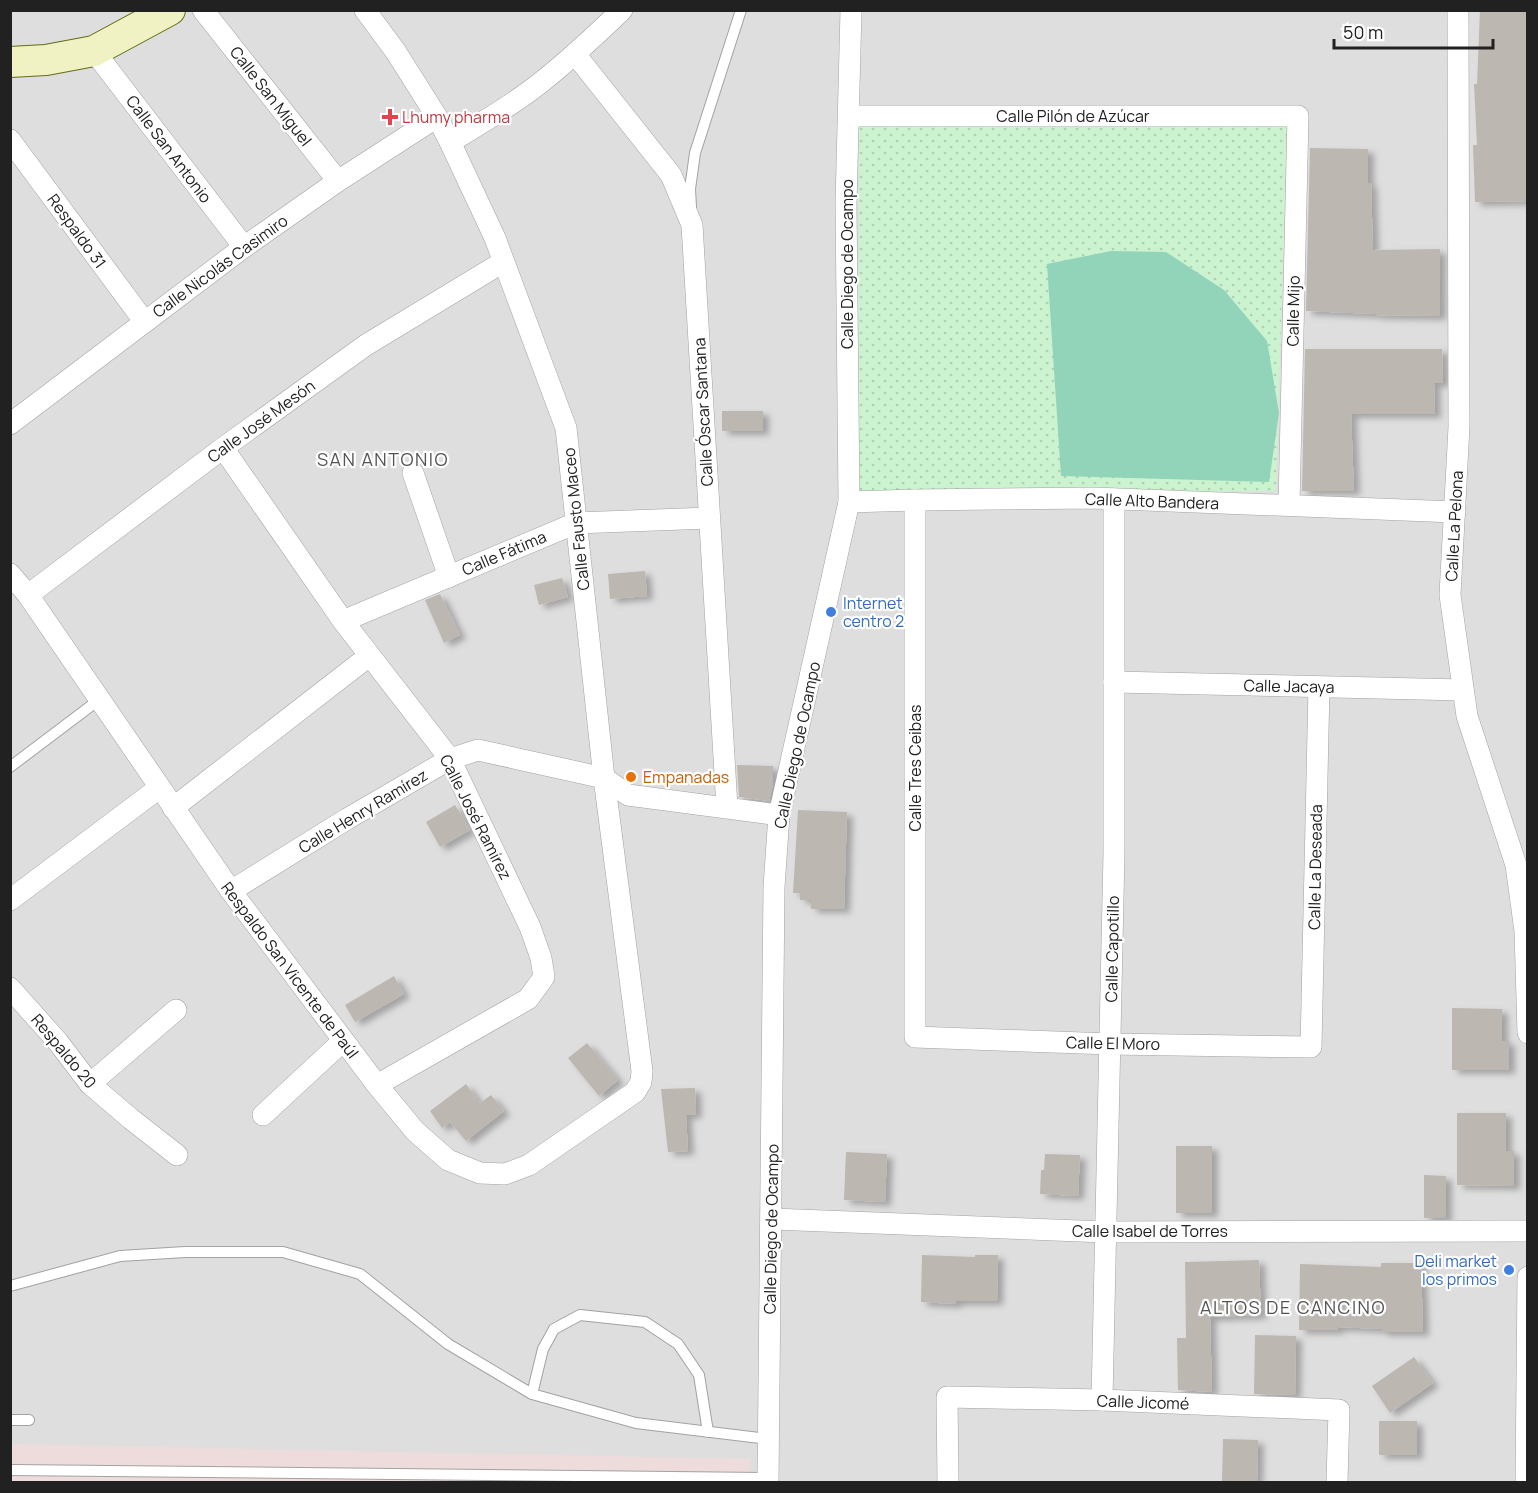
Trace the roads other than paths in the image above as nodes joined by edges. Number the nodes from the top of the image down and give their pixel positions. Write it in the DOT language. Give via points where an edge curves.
graph roads {
  1 [pos="170,10"];
  2 [pos="203,10"];
  3 [pos="365,10"];
  4 [pos="622,10"];
  5 [pos="741,10"];
  6 [pos="851,10"];
  7 [pos="1458,10"];
  8 [pos="94,51"];
  9 [pos="574,54"];
  10 [pos="10,62"];
  11 [pos="849,116"];
  12 [pos="1298,116"];
  13 [pos="437,117"];
  14 [pos="10,140"];
  15 [pos="450,142"];
  16 [pos="338,181"];
  17 [pos="692,225"];
  18 [pos="244,247"];
  19 [pos="503,262"];
  20 [pos="144,321"];
  21 [pos="10,424"];
  22 [pos="223,448"];
  23 [pos="413,473"];
  24 [pos="1114,499"];
  25 [pos="915,500"];
  26 [pos="849,502"];
  27 [pos="1289,505"];
  28 [pos="1455,512"];
  29 [pos="709,518"];
  30 [pos="576,523"];
  31 [pos="10,574"];
  32 [pos="449,577"];
  33 [pos="28,595"];
  34 [pos="343,621"];
  35 [pos="369,656"];
  36 [pos="1114,682"];
  37 [pos="1319,687"];
  38 [pos="1463,690"];
  39 [pos="100,699"];
  40 [pos="450,759"];
  41 [pos="10,767"];
  42 [pos="604,778"];
  43 [pos="159,788"];
  44 [pos="727,807"];
  45 [pos="173,808"];
  46 [pos="780,814"];
  47 [pos="231,891"];
  48 [pos="10,900"];
  49 [pos="10,988"];
  50 [pos="176,1010"];
  51 [pos="1527,1033"];
  52 [pos="915,1037"];
  53 [pos="343,1041"];
  54 [pos="1110,1044"];
  55 [pos="1311,1047"];
  56 [pos="642,1071"];
  57 [pos="90,1084"];
  58 [pos="377,1085"];
  59 [pos="263,1115"];
  60 [pos="177,1155"];
  61 [pos="772,1219"];
  62 [pos="1527,1231"];
  63 [pos="1105,1232"];
  64 [pos="1527,1277"];
  65 [pos="10,1286"];
  66 [pos="532,1394"];
  67 [pos="1102,1400"];
  68 [pos="10,1420"];
  69 [pos="29,1420"];
  70 [pos="708,1432"];
  71 [pos="768,1438"];
  72 [pos="10,1470"];
  73 [pos="768,1480"];
  74 [pos="948,1482"];
  75 [pos="1337,1482"];
  76 [pos="1526,1482"];
  1 -- 8 [label="main road"];
  2 -- 16 [label="street, Calle San Miguel"];
  3 -- 13 [label="street, Calle Fausto Maceo"];
  4 -- 9 [label="street"];
  5 -- 17 [label="lane" via="695,153 690,189"];
  6 -- 11 [label="street, Calle Diego de Ocampo"];
  7 -- 28 [label="street, Calle La Pelona" via="1459,428"];
  8 -- 10 [label="main road"];
  8 -- 18 [label="street, Calle San Antonio"];
  9 -- 15 [label="street" via="505,108"];
  9 -- 17 [label="street, Calle Óscar Santana" via="671,174"];
  11 -- 12 [label="street, Calle Pilón de Azúcar"];
  11 -- 26 [label="street, Calle Diego de Ocampo"];
  12 -- 27 [label="street, Calle Mijo"];
  13 -- 15 [label="street, Calle Fausto Maceo"];
  13 -- 16 [label="street, Calle Nicolás Casimiro"];
  14 -- 20 [label="street, Respaldo 31"];
  15 -- 19 [label="street, Calle Fausto Maceo"];
  16 -- 18 [label="street, Calle Nicolás Casimiro"];
  17 -- 29 [label="street, Calle Óscar Santana"];
  18 -- 20 [label="street, Calle Nicolás Casimiro"];
  19 -- 22 [label="street, Calle José Mesón" via="366,345"];
  19 -- 30 [label="street, Calle Fausto Maceo" via="566,428"];
  20 -- 21 [label="street, Calle Nicolás Casimiro"];
  22 -- 33 [label="street, Calle José Mesón"];
  22 -- 34 [label="street, Calle José Ramírez"];
  23 -- 32 [label="street"];
  24 -- 25 [label="street, Calle Alto Bandera"];
  24 -- 27 [label="street, Calle Alto Bandera"];
  24 -- 36 [label="street, Calle Capotillo"];
  25 -- 26 [label="street, Calle Alto Bandera"];
  25 -- 52 [label="street, Calle Tres Ceibas"];
  26 -- 46 [label="street, Calle Diego de Ocampo"];
  27 -- 28 [label="street, Calle Alto Bandera"];
  28 -- 38 [label="street, Calle La Pelona" via="1450,595"];
  29 -- 30 [label="street, Calle Fátima"];
  29 -- 44 [label="street, Calle Óscar Santana"];
  30 -- 32 [label="street, Calle Fátima"];
  30 -- 42 [label="street, Calle Fausto Maceo"];
  31 -- 33 [label="street, Respaldo San Vicente de Paúl"];
  32 -- 34 [label="street, Calle Fátima"];
  33 -- 39 [label="street, Respaldo San Vicente de Paúl"];
  34 -- 35 [label="street, Calle José Ramírez"];
  35 -- 40 [label="street, Calle José Ramírez"];
  35 -- 45 [label="street"];
  36 -- 37 [label="street, Calle Jacaya"];
  36 -- 54 [label="street, Calle Capotillo"];
  37 -- 38 [label="street, Calle Jacaya"];
  37 -- 55 [label="street, Calle La Deseada"];
  38 -- 51 [label="street, Calle La Pelona" via="1467,716 1515,865 1524,931"];
  39 -- 41 [label="lane"];
  39 -- 43 [label="street, Respaldo San Vicente de Paúl"];
  40 -- 42 [label="street, Calle Henry Ramírez" via="478,750"];
  40 -- 47 [label="street, Calle Henry Ramírez"];
  40 -- 58 [label="street, Calle José Ramírez" via="530,927 544,977 528,999"];
  42 -- 44 [label="street, Calle Henry Ramírez" via="628,795"];
  42 -- 56 [label="street, Calle Fausto Maceo"];
  43 -- 45 [label="street, Respaldo San Vicente de Paúl"];
  43 -- 48 [label="street"];
  44 -- 46 [label="street, Calle Henry Ramírez"];
  45 -- 47 [label="street, Respaldo San Vicente de Paúl"];
  46 -- 61 [label="street, Calle Diego de Ocampo" via="774,887"];
  47 -- 53 [label="street, Respaldo San Vicente de Paúl"];
  49 -- 57 [label="street, Respaldo 20"];
  50 -- 57 [label="street"];
  52 -- 54 [label="street, Calle El Moro"];
  53 -- 58 [label="street, Respaldo San Vicente de Paúl"];
  53 -- 59 [label="street"];
  54 -- 55 [label="street, Calle El Moro"];
  54 -- 63 [label="street, Calle Capotillo"];
  56 -- 58 [label="street, Respaldo San Vicente de Paúl" via="635,1092 529,1165 505,1174 480,1173 448,1160 415,1131"];
  57 -- 60 [label="street, Respaldo 20"];
  61 -- 63 [label="street, Calle Isabel de Torres"];
  61 -- 71 [label="street, Calle Diego de Ocampo"];
  62 -- 63 [label="street, Calle Isabel de Torres"];
  63 -- 67 [label="street, Calle Capotillo"];
  64 -- 76 [label="street"];
  65 -- 66 [label="lane" via="120,1256 185,1251 283,1252 360,1274 448,1344"];
  66 -- 70 [label="lane" via="636,1423"];
  66 -- 70 [label="lane" via="543,1348 554,1329 580,1315 645,1322 678,1344 699,1375"];
  67 -- 74 [label="street, Calle Jicomé" via="946,1396"];
  67 -- 75 [label="street, Calle Jicomé" via="1339,1410"];
  68 -- 69 [label="lane"];
  70 -- 71 [label="lane"];
  71 -- 73 [label="street, Calle Diego de Ocampo"];
  72 -- 73 [label="lane"];
}
